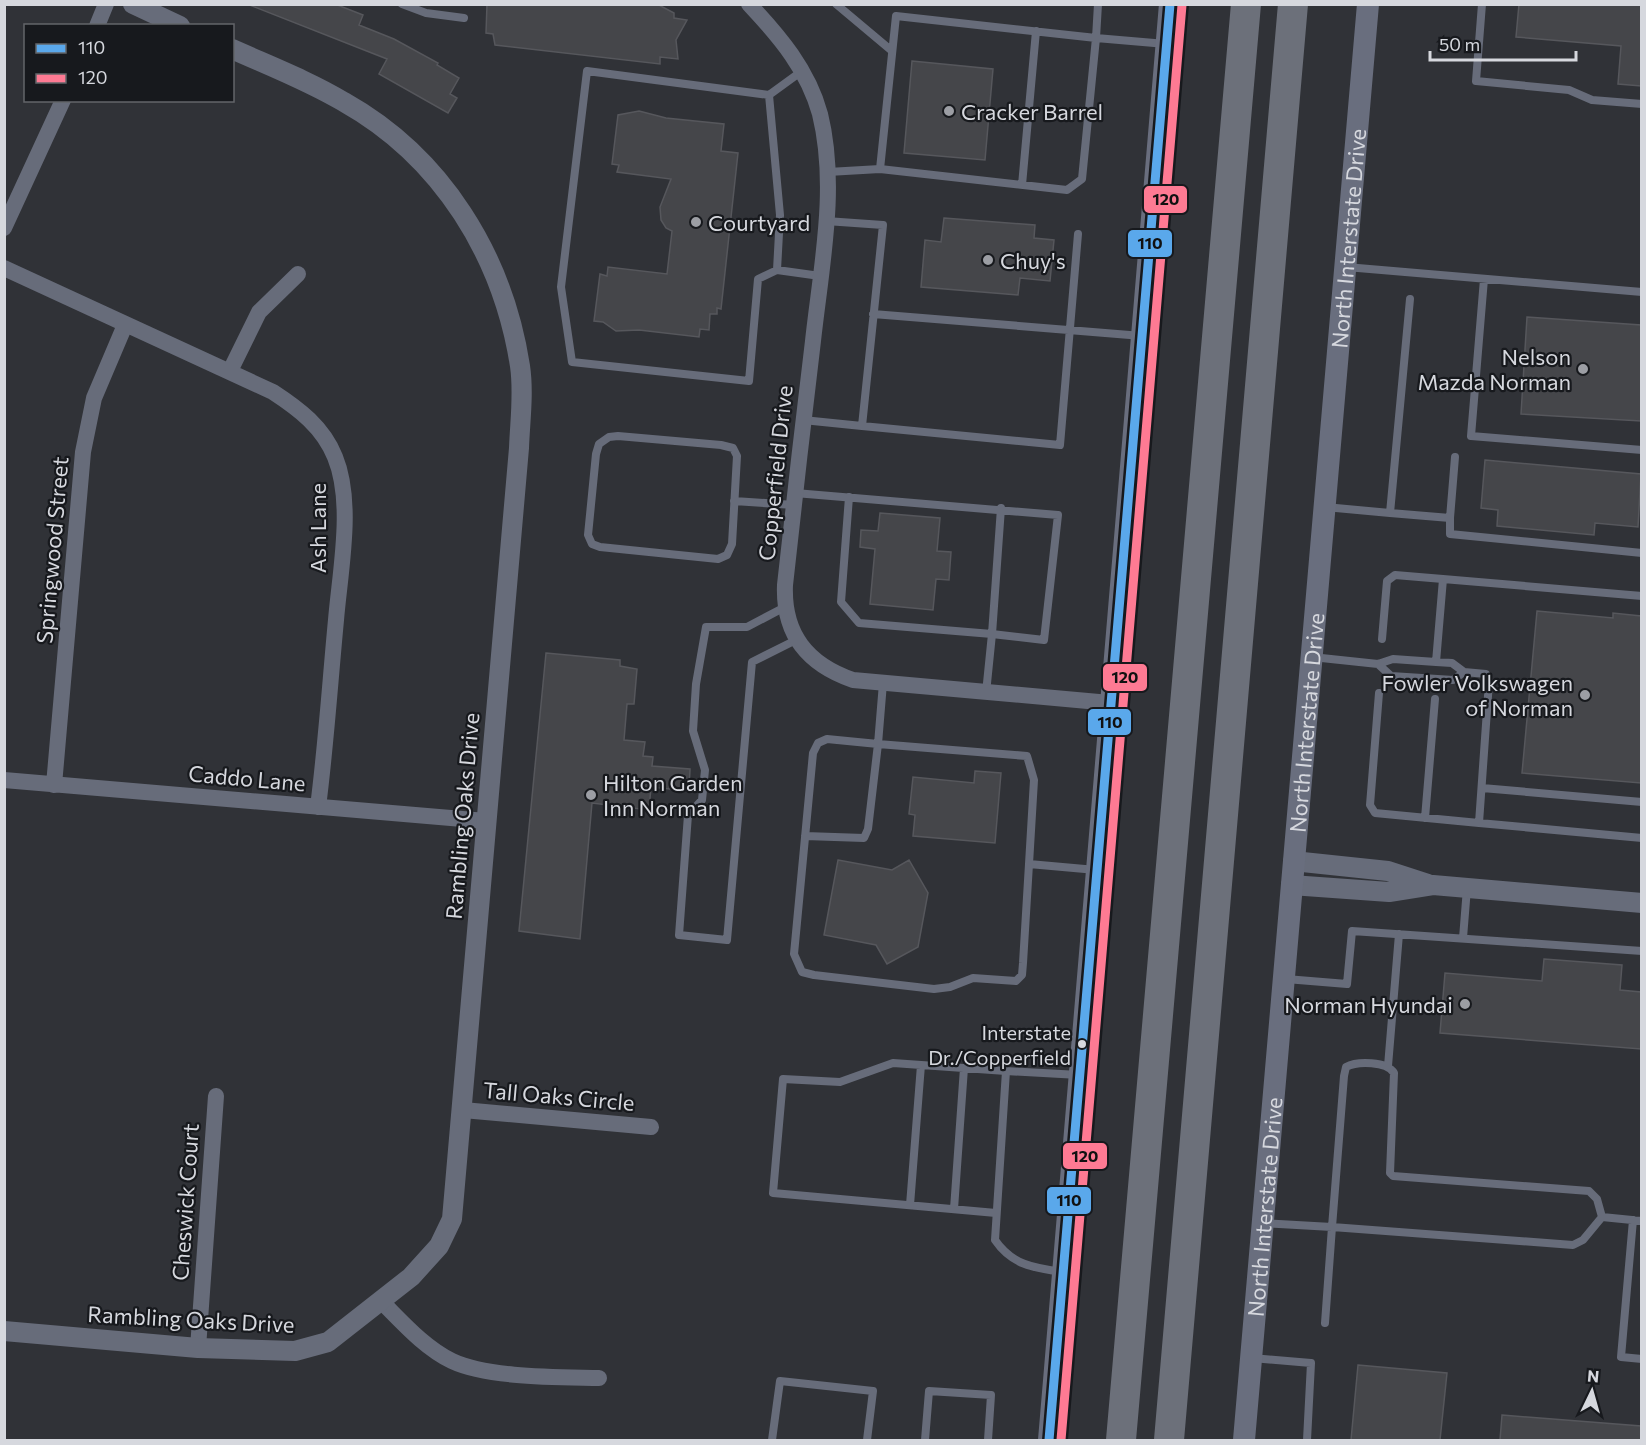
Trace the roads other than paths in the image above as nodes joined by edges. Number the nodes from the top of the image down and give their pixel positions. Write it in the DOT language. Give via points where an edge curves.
graph roads {
  1 [pos="106,4"];
  2 [pos="133,4"];
  3 [pos="402,4"];
  4 [pos="749,4"];
  5 [pos="836,4"];
  6 [pos="1098,4"];
  7 [pos="1170,4"];
  8 [pos="1246,4"];
  9 [pos="1293,4"];
  10 [pos="1368,4"];
  11 [pos="1482,4"];
  12 [pos="464,18"];
  13 [pos="98,24"];
  14 [pos="176,24"];
  15 [pos="1036,31"];
  16 [pos="1096,38"];
  17 [pos="1167,44"];
  18 [pos="234,50"];
  19 [pos="892,51"];
  20 [pos="802,72"];
  21 [pos="769,95"];
  22 [pos="62,102"];
  23 [pos="1641,104"];
  24 [pos="880,169"];
  25 [pos="828,172"];
  26 [pos="1022,185"];
  27 [pos="825,221"];
  28 [pos="4,228"];
  29 [pos="1078,234"];
  30 [pos="1346,267"];
  31 [pos="4,268"];
  32 [pos="777,270"];
  33 [pos="298,274"];
  34 [pos="820,276"];
  35 [pos="1484,279"];
  36 [pos="1641,292"];
  37 [pos="1410,299"];
  38 [pos="873,314"];
  39 [pos="124,325"];
  40 [pos="1070,330"];
  41 [pos="1142,336"];
  42 [pos="230,371"];
  43 [pos="803,420"];
  44 [pos="862,426"];
  45 [pos="1641,450"];
  46 [pos="1455,457"];
  47 [pos="849,497"];
  48 [pos="794,499"];
  49 [pos="734,501"];
  50 [pos="1324,507"];
  51 [pos="1001,508"];
  52 [pos="1390,513"];
  53 [pos="1450,518"];
  54 [pos="1641,553"];
  55 [pos="1443,579"];
  56 [pos="1641,596"];
  57 [pos="785,607"];
  58 [pos="992,634"];
  59 [pos="798,639"];
  60 [pos="1382,639"];
  61 [pos="1311,657"];
  62 [pos="1436,662"];
  63 [pos="1378,664"];
  64 [pos="1464,672"];
  65 [pos="884,683"];
  66 [pos="986,693"];
  67 [pos="1379,693"];
  68 [pos="1435,699"];
  69 [pos="1110,703"];
  70 [pos="878,744"];
  71 [pos="4,780"];
  72 [pos="54,784"];
  73 [pos="1482,788"];
  74 [pos="1641,802"];
  75 [pos="318,807"];
  76 [pos="1425,818"];
  77 [pos="486,821"];
  78 [pos="1479,823"];
  79 [pos="805,836"];
  80 [pos="1641,838"];
  81 [pos="1293,861"];
  82 [pos="1029,864"];
  83 [pos="1096,870"];
  84 [pos="1291,885"];
  85 [pos="1433,885"];
  86 [pos="1467,888"];
  87 [pos="1641,903"];
  88 [pos="1399,934"];
  89 [pos="1463,938"];
  90 [pos="1641,951"];
  91 [pos="1283,979"];
  92 [pos="921,1065"];
  93 [pos="1388,1066"];
  94 [pos="964,1068"];
  95 [pos="1006,1071"];
  96 [pos="1082,1076"];
  97 [pos="216,1096"];
  98 [pos="463,1110"];
  99 [pos="651,1127"];
  100 [pos="910,1205"];
  101 [pos="954,1209"];
  102 [pos="996,1213"];
  103 [pos="1602,1217"];
  104 [pos="1637,1220"];
  105 [pos="1262,1223"];
  106 [pos="1332,1227"];
  107 [pos="1064,1272"];
  108 [pos="382,1302"];
  109 [pos="1325,1323"];
  110 [pos="4,1331"];
  111 [pos="198,1348"];
  112 [pos="1251,1358"];
  113 [pos="1641,1359"];
  114 [pos="599,1378"];
  115 [pos="772,1440"];
  116 [pos="867,1440"];
  117 [pos="925,1440"];
  118 [pos="988,1440"];
  119 [pos="1049,1440"];
  120 [pos="1121,1440"];
  121 [pos="1169,1440"];
  122 [pos="1244,1440"];
  123 [pos="1307,1440"];
  1 -- 13 [label="street"];
  2 -- 14 [label="street"];
  3 -- 12 [label="lane" via="426,14"];
  4 -- 20 [label="street, Copperfield Drive" via="779,37"];
  5 -- 19 [label="lane"];
  6 -- 16 [label="lane"];
  7 -- 17 [label="main road"];
  8 -- 120 [label="highway"];
  9 -- 121 [label="highway"];
  10 -- 30 [label="main road, North Interstate Drive"];
  11 -- 23 [label="lane" via="1476,81 1569,90 1592,100"];
  15 -- 16 [label="lane"];
  15 -- 19 [label="lane" via="896,16"];
  15 -- 26 [label="lane"];
  16 -- 17 [label="lane"];
  16 -- 26 [label="lane" via="1082,179 1066,190"];
  17 -- 41 [label="main road"];
  18 -- 77 [label="street, Rambling Oaks Drive" via="345,102 417,157 458,203 493,272 504,305 520,368 521,404"];
  19 -- 24 [label="lane"];
  20 -- 21 [label="lane"];
  20 -- 25 [label="street, Copperfield Drive" via="819,114"];
  21 -- 32 [label="lane" via="780,215"];
  21 -- 32 [label="lane" via="587,71 561,287 572,362 749,381 758,279"];
  22 -- 28 [label="street"];
  24 -- 25 [label="lane"];
  24 -- 26 [label="lane"];
  25 -- 27 [label="street, Copperfield Drive"];
  27 -- 34 [label="street, Copperfield Drive"];
  27 -- 38 [label="lane" via="883,225"];
  29 -- 40 [label="lane"];
  30 -- 35 [label="lane"];
  30 -- 50 [label="main road, North Interstate Drive"];
  31 -- 39 [label="street, Ash Lane"];
  32 -- 34 [label="lane"];
  33 -- 42 [label="street" via="259,312"];
  34 -- 43 [label="street, Copperfield Drive"];
  35 -- 36 [label="lane"];
  35 -- 45 [label="lane" via="1471,436"];
  37 -- 52 [label="lane"];
  38 -- 40 [label="lane"];
  38 -- 44 [label="lane"];
  39 -- 42 [label="street, Ash Lane"];
  39 -- 72 [label="street, Springwood Street" via="94,399 83,452"];
  40 -- 41 [label="lane"];
  40 -- 44 [label="lane" via="1060,445"];
  41 -- 69 [label="main road"];
  42 -- 75 [label="street, Ash Lane" via="300,409 335,457 341,480 343,537"];
  43 -- 44 [label="lane"];
  43 -- 48 [label="street, Copperfield Drive"];
  46 -- 53 [label="lane"];
  47 -- 48 [label="lane"];
  47 -- 51 [label="lane"];
  47 -- 58 [label="lane" via="841,602 859,622"];
  48 -- 49 [label="lane"];
  48 -- 57 [label="street, Copperfield Drive"];
  49 -- 49 [label="lane" via="737,456 733,448 609,437 599,444 596,454 588,535 592,544 600,547 717,559 727,555 732,544"];
  50 -- 52 [label="lane"];
  50 -- 61 [label="main road, North Interstate Drive"];
  51 -- 58 [label="lane"];
  51 -- 58 [label="lane" via="1058,515 1044,640"];
  52 -- 53 [label="lane"];
  53 -- 54 [label="lane" via="1450,534"];
  55 -- 56 [label="lane"];
  55 -- 60 [label="lane" via="1395,574 1387,581"];
  55 -- 62 [label="lane"];
  57 -- 59 [label="street, Copperfield Drive"];
  57 -- 59 [label="lane" via="747,627 706,627 693,731 705,770 702,800 688,815 679,935 727,940 752,662"];
  58 -- 66 [label="lane"];
  59 -- 65 [label="street, Copperfield Drive" via="807,654 823,667 853,680"];
  61 -- 63 [label="lane"];
  61 -- 81 [label="main road, North Interstate Drive"];
  62 -- 63 [label="lane" via="1393,659"];
  62 -- 64 [label="lane" via="1452,663"];
  63 -- 64 [label="lane" via="1391,676 1453,680"];
  64 -- 73 [label="lane" via="1486,674 1489,682"];
  65 -- 66 [label="street, Copperfield Drive"];
  65 -- 70 [label="lane"];
  66 -- 69 [label="street, Copperfield Drive"];
  67 -- 76 [label="lane" via="1370,805 1375,813"];
  68 -- 76 [label="lane"];
  69 -- 83 [label="main road"];
  70 -- 79 [label="lane" via="864,838"];
  70 -- 79 [label="lane" via="827,739 818,742 813,753"];
  70 -- 82 [label="lane" via="1027,756 1034,780"];
  71 -- 72 [label="street, Caddo Lane"];
  72 -- 75 [label="street, Caddo Lane"];
  73 -- 74 [label="lane"];
  73 -- 78 [label="lane"];
  75 -- 77 [label="street, Caddo Lane"];
  76 -- 78 [label="lane"];
  77 -- 98 [label="street, Rambling Oaks Drive"];
  78 -- 80 [label="lane"];
  79 -- 82 [label="lane" via="794,954 802,972 814,975 934,989 973,978 1016,981 1022,975"];
  81 -- 84 [label="main road, North Interstate Drive"];
  81 -- 85 [label="street" via="1388,870"];
  82 -- 83 [label="lane"];
  83 -- 96 [label="main road"];
  84 -- 85 [label="street" via="1389,892"];
  84 -- 91 [label="main road, North Interstate Drive"];
  85 -- 86 [label="street"];
  86 -- 87 [label="street"];
  86 -- 89 [label="lane"];
  88 -- 89 [label="lane"];
  88 -- 91 [label="lane" via="1352,931 1347,984"];
  88 -- 93 [label="lane"];
  89 -- 90 [label="lane"];
  91 -- 105 [label="main road, North Interstate Drive"];
  92 -- 94 [label="lane"];
  92 -- 100 [label="lane"];
  92 -- 100 [label="lane" via="893,1063 840,1082 783,1079 773,1193"];
  93 -- 103 [label="lane" via="1394,1072 1390,1173 1393,1176 1588,1191 1595,1195"];
  93 -- 106 [label="lane" via="1353,1063 1346,1067"];
  94 -- 95 [label="lane"];
  94 -- 101 [label="lane"];
  95 -- 96 [label="lane"];
  95 -- 102 [label="lane"];
  96 -- 107 [label="main road"];
  97 -- 111 [label="street, Cheswick Court"];
  98 -- 99 [label="street, Tall Oaks Circle"];
  98 -- 108 [label="street, Rambling Oaks Drive" via="448,1230 427,1261"];
  100 -- 101 [label="lane"];
  101 -- 102 [label="lane"];
  102 -- 107 [label="lane" via="995,1240 1004,1253 1022,1265"];
  103 -- 104 [label="lane"];
  103 -- 106 [label="lane" via="1583,1240 1573,1245"];
  104 -- 113 [label="lane" via="1621,1357"];
  105 -- 106 [label="lane"];
  105 -- 112 [label="main road, North Interstate Drive"];
  106 -- 109 [label="lane"];
  107 -- 119 [label="main road"];
  108 -- 111 [label="street, Rambling Oaks Drive" via="328,1342 295,1351"];
  108 -- 114 [label="street" via="437,1353 469,1368"];
  110 -- 111 [label="street, Rambling Oaks Drive"];
  112 -- 122 [label="main road, North Interstate Drive"];
  112 -- 123 [label="lane" via="1311,1363"];
  115 -- 116 [label="lane" via="780,1381 873,1391"];
  117 -- 118 [label="lane" via="929,1391 991,1395"];
}
